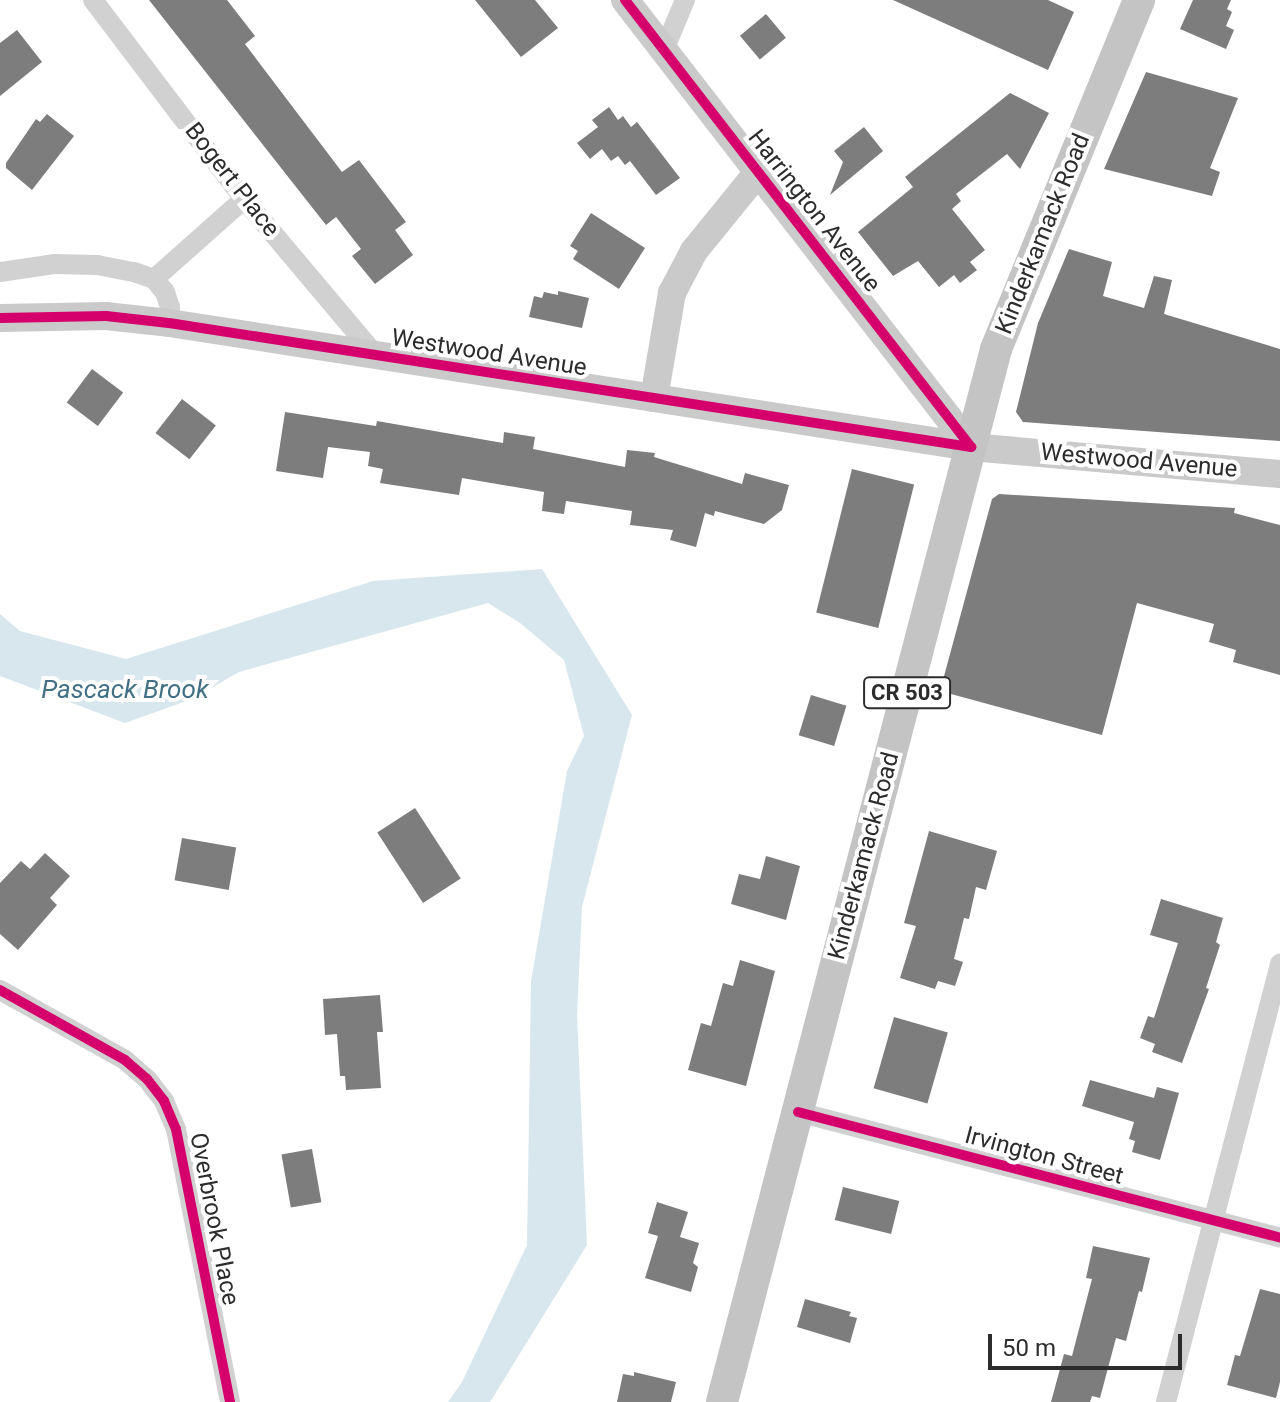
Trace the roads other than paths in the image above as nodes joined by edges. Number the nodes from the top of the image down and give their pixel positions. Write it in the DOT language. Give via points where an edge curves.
graph roads {
  1 [pos="93,0"];
  2 [pos="625,0"];
  3 [pos="685,0"];
  4 [pos="1139,0"];
  5 [pos="664,50"];
  6 [pos="759,171"];
  7 [pos="244,199"];
  8 [pos="0,272"];
  9 [pos="154,279"];
  10 [pos="0,318"];
  11 [pos="169,323"];
  12 [pos="376,356"];
  13 [pos="654,398"];
  14 [pos="971,447"];
  15 [pos="1280,474"];
  16 [pos="1280,964"];
  17 [pos="0,990"];
  18 [pos="798,1112"];
  19 [pos="1213,1220"];
  20 [pos="1280,1238"];
  21 [pos="230,1402"];
  22 [pos="722,1402"];
  23 [pos="1166,1402"];
  1 -- 7 [label="street, Bogert Place"];
  2 -- 5 [label="street, Harrington Avenue"];
  3 -- 5 [label="street"];
  4 -- 14 [label="main road, Kinderkamack Road / CR 503" via="1008,315"];
  5 -- 6 [label="street, Harrington Avenue"];
  6 -- 13 [label="street" via="694,251 672,293"];
  6 -- 14 [label="street, Harrington Avenue"];
  7 -- 9 [label="street"];
  7 -- 12 [label="street, Bogert Place"];
  8 -- 9 [label="street" via="55,264 97,265"];
  9 -- 11 [label="street" via="165,292"];
  10 -- 11 [label="street, Westwood Avenue" via="106,316"];
  11 -- 12 [label="street, Westwood Avenue"];
  12 -- 13 [label="street, Westwood Avenue"];
  13 -- 14 [label="street, Westwood Avenue"];
  14 -- 15 [label="street, Westwood Avenue"];
  14 -- 18 [label="main road, Kinderkamack Road / CR 503"];
  16 -- 19 [label="street"];
  17 -- 21 [label="street, Overbrook Place" via="125,1060 164,1101 176,1129"];
  18 -- 19 [label="street, Irvington Street"];
  18 -- 22 [label="main road, Kinderkamack Road / CR 503"];
  19 -- 20 [label="street, Irvington Street"];
  19 -- 23 [label="street"];
}
